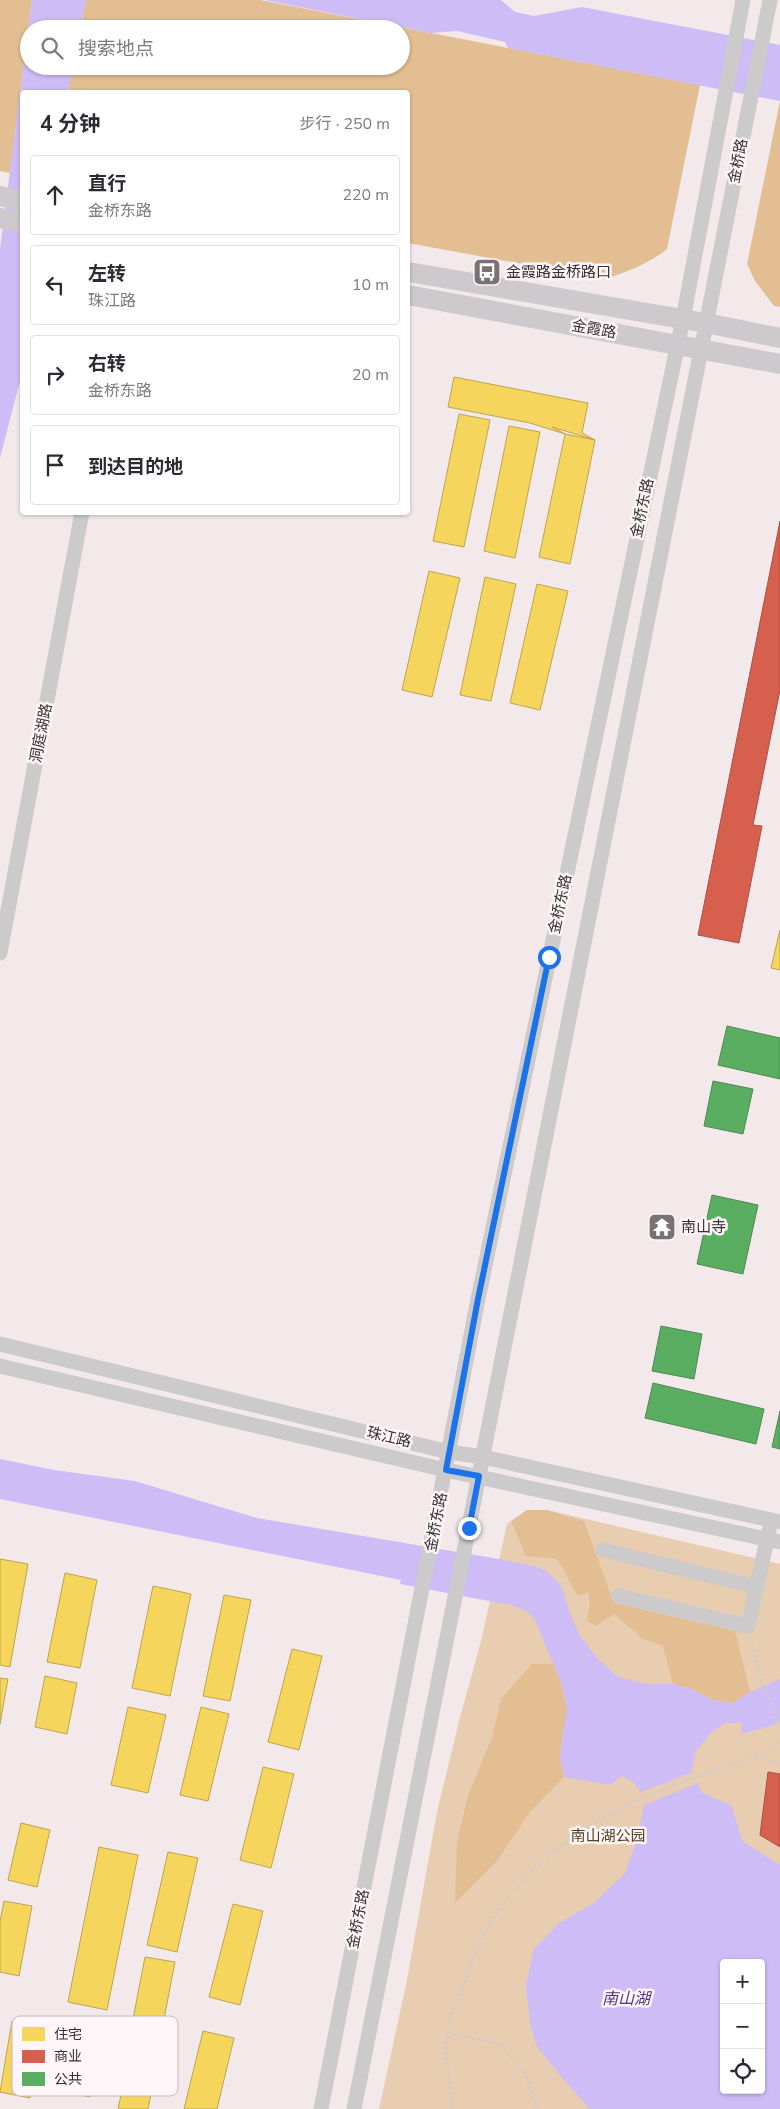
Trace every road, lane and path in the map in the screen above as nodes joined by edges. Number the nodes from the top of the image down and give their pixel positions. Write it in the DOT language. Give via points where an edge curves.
graph roads {
  1 [pos="743,0"];
  2 [pos="770,0"];
  3 [pos="0,196"];
  4 [pos="20,201"];
  5 [pos="0,218"];
  6 [pos="20,223"];
  7 [pos="410,272"];
  8 [pos="410,295"];
  9 [pos="683,319"];
  10 [pos="706,323"];
  11 [pos="780,338"];
  12 [pos="676,344"];
  13 [pos="701,348"];
  14 [pos="780,364"];
  15 [pos="81,515"];
  16 [pos="0,953"];
  17 [pos="0,1344"];
  18 [pos="0,1366"];
  19 [pos="449,1452"];
  20 [pos="483,1457"];
  21 [pos="446,1470"];
  22 [pos="479,1476"];
  23 [pos="776,1521"];
  24 [pos="780,1542"];
  25 [pos="603,1550"];
  26 [pos="757,1587"];
  27 [pos="618,1596"];
  28 [pos="748,1626"];
  29 [pos="780,1726"];
  30 [pos="780,1742"];
  31 [pos="754,1756"];
  32 [pos="780,1764"];
  33 [pos="448,2032"];
  34 [pos="321,2109"];
  35 [pos="354,2109"];
  36 [pos="453,2109"];
  37 [pos="537,2109"];
  1 -- 9 [label="street, 金桥路"];
  2 -- 10 [label="street, 金桥路"];
  3 -- 4 [label="main road"];
  5 -- 6 [label="main road"];
  7 -- 9 [label="main road, 金霞路"];
  8 -- 12 [label="main road, 金霞路"];
  9 -- 10 [label="main road, 金霞路"];
  9 -- 12 [label="street, 金桥东路"];
  10 -- 11 [label="main road, 金霞路"];
  10 -- 13 [label="street, 金桥东路"];
  12 -- 13 [label="main road, 金霞路"];
  12 -- 19 [label="street, 金桥东路"];
  13 -- 14 [label="main road, 金霞路"];
  13 -- 20 [label="street, 金桥东路"];
  15 -- 16 [label="street, 洞庭湖路"];
  17 -- 19 [label="street, 珠江路"];
  18 -- 21 [label="street, 珠江路"];
  19 -- 20 [label="street, 珠江路"];
  19 -- 21 [label="street, 金桥东路"];
  20 -- 22 [label="street, 金桥东路"];
  20 -- 23 [label="street, 珠江路"];
  21 -- 22 [label="street, 珠江路"];
  21 -- 34 [label="street, 金桥东路"];
  22 -- 24 [label="street, 珠江路"];
  22 -- 35 [label="street, 金桥东路"];
  23 -- 26 [label="street"];
  25 -- 26 [label="street"];
  26 -- 28 [label="street"];
  27 -- 28 [label="street"];
  28 -- 29 [label="path" via="762,1683"];
  30 -- 31 [label="path"];
  31 -- 32 [label="path"];
  31 -- 33 [label="path" via="640,1799 593,1824 538,1864 504,1902 480,1943"];
  33 -- 36 [label="path"];
  33 -- 37 [label="path" via="500,2044 525,2073"];
}
